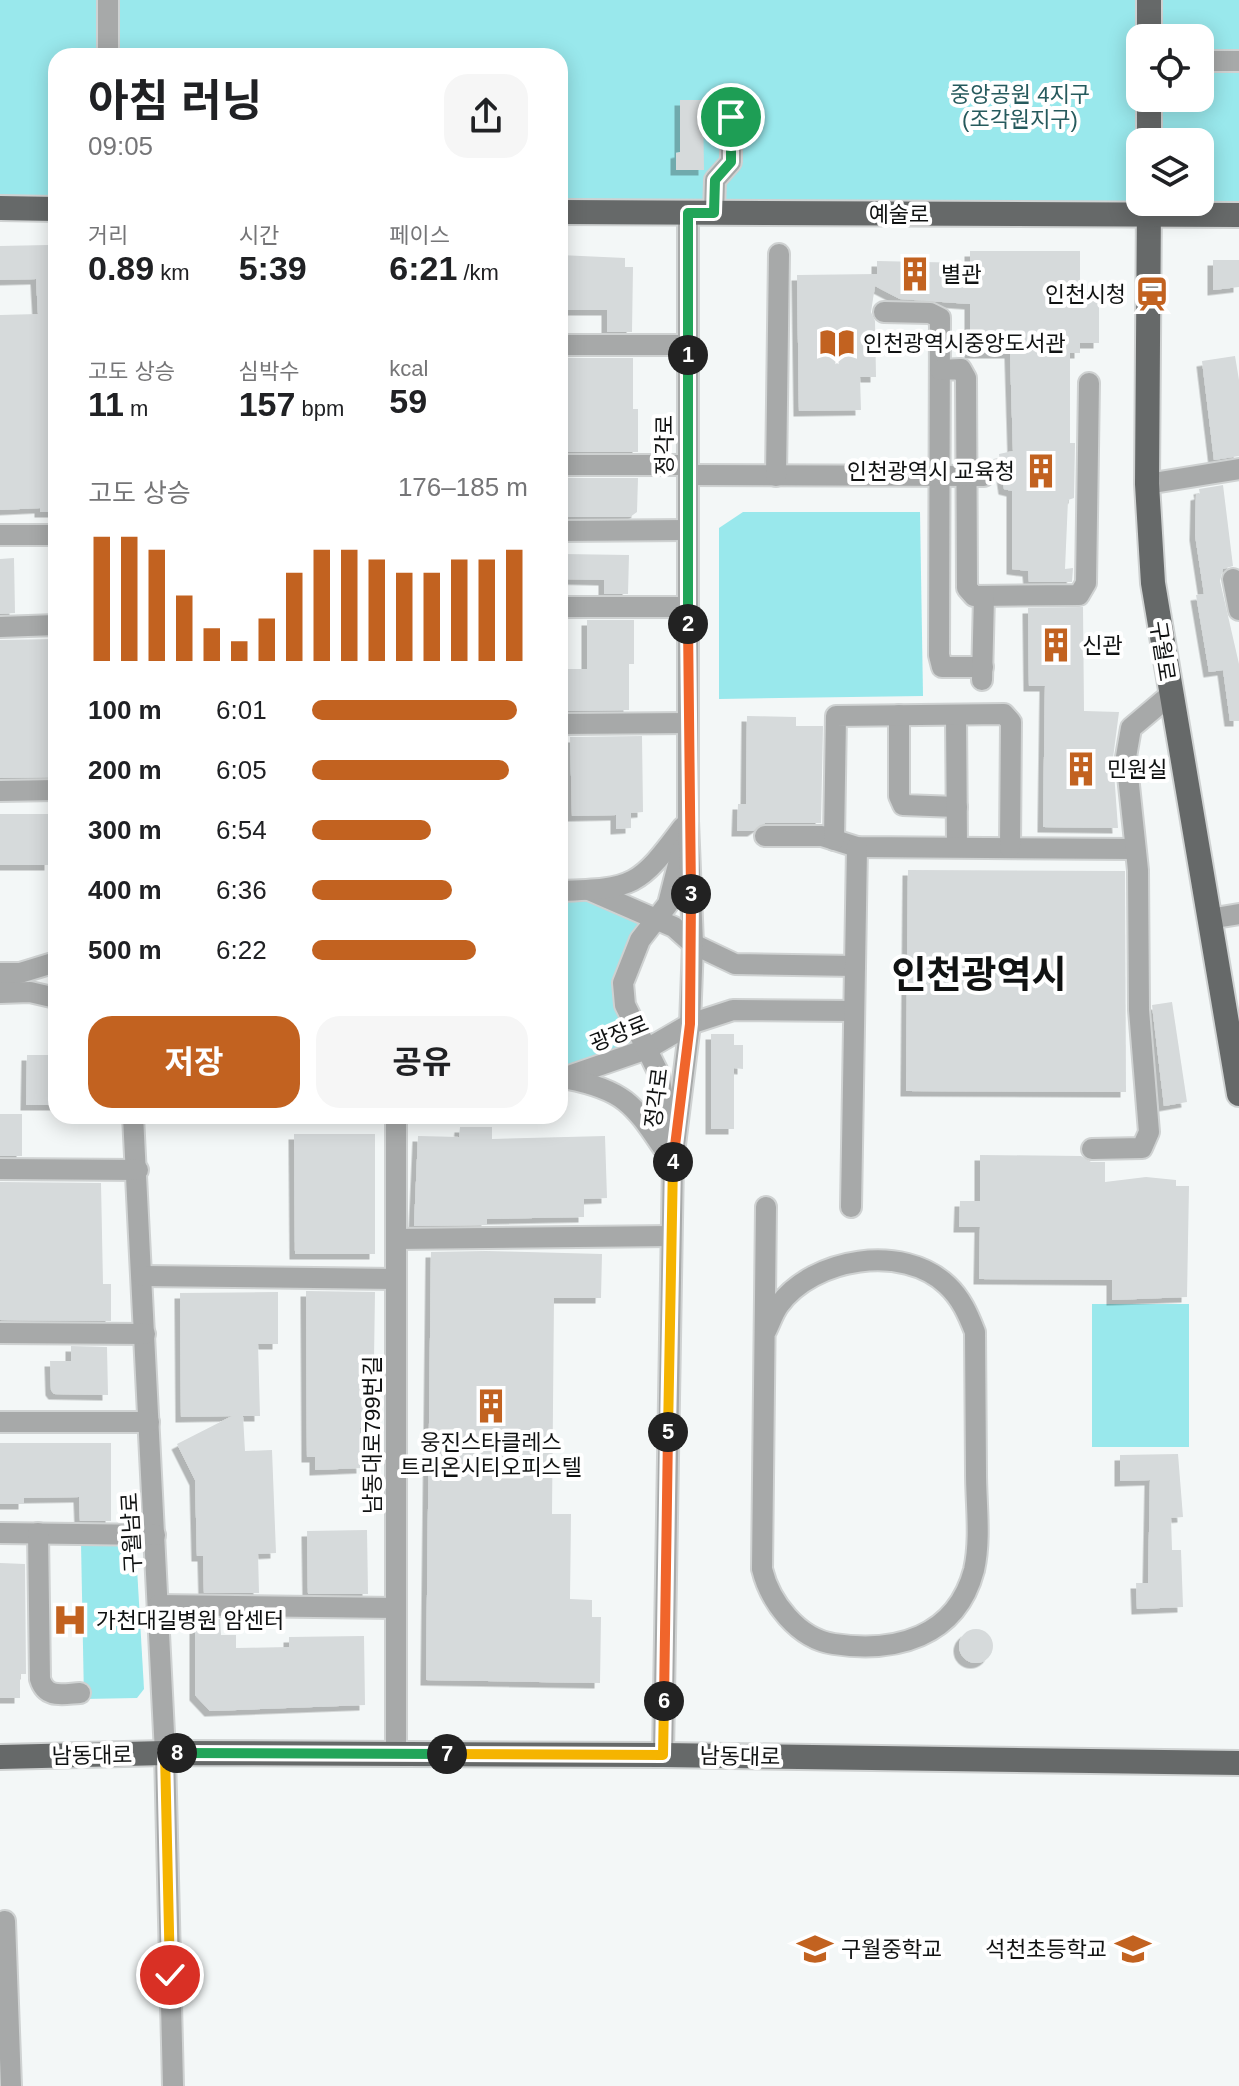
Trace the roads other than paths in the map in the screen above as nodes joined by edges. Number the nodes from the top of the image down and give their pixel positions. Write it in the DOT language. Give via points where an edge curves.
graph roads {
  1 [pos="108,0"];
  2 [pos="1149,0"];
  3 [pos="1149,24"];
  4 [pos="108,48"];
  5 [pos="1214,61"];
  6 [pos="1239,61"];
  7 [pos="731,117"];
  8 [pos="0,208"];
  9 [pos="48,209"];
  10 [pos="1126,209"];
  11 [pos="568,212"];
  12 [pos="688,213"];
  13 [pos="714,213"];
  14 [pos="1214,213"];
  15 [pos="1239,215"];
  16 [pos="1148,216"];
  17 [pos="779,254"];
  18 [pos="884,312"];
  19 [pos="568,345"];
  20 [pos="688,345"];
  21 [pos="940,370"];
  22 [pos="1089,383"];
  23 [pos="568,465"];
  24 [pos="1239,469"];
  25 [pos="688,470"];
  26 [pos="941,475"];
  27 [pos="776,476"];
  28 [pos="976,476"];
  29 [pos="1147,484"];
  30 [pos="688,530"];
  31 [pos="568,531"];
  32 [pos="0,535"];
  33 [pos="48,535"];
  34 [pos="1233,579"];
  35 [pos="984,596"];
  36 [pos="568,607"];
  37 [pos="688,607"];
  38 [pos="1239,610"];
  39 [pos="48,625"];
  40 [pos="0,627"];
  41 [pos="1170,695"];
  42 [pos="899,715"];
  43 [pos="956,715"];
  44 [pos="688,723"];
  45 [pos="568,724"];
  46 [pos="48,790"];
  47 [pos="0,791"];
  48 [pos="957,807"];
  49 [pos="688,821"];
  50 [pos="765,836"];
  51 [pos="834,840"];
  52 [pos="857,847"];
  53 [pos="957,847"];
  54 [pos="1010,848"];
  55 [pos="1135,849"];
  56 [pos="589,890"];
  57 [pos="568,891"];
  58 [pos="1239,914"];
  59 [pos="1209,919"];
  60 [pos="658,920"];
  61 [pos="693,944"];
  62 [pos="48,964"];
  63 [pos="855,966"];
  64 [pos="0,973"];
  65 [pos="0,993"];
  66 [pos="48,996"];
  67 [pos="854,1011"];
  68 [pos="690,1024"];
  69 [pos="647,1049"];
  70 [pos="568,1076"];
  71 [pos="568,1079"];
  72 [pos="1239,1094"];
  73 [pos="139,1124"];
  74 [pos="396,1124"];
  75 [pos="1092,1149"];
  76 [pos="673,1161"];
  77 [pos="0,1169"];
  78 [pos="138,1170"];
  79 [pos="766,1207"];
  80 [pos="851,1207"];
  81 [pos="671,1236"];
  82 [pos="396,1239"];
  83 [pos="143,1276"];
  84 [pos="396,1279"];
  85 [pos="0,1333"];
  86 [pos="765,1333"];
  87 [pos="145,1334"];
  88 [pos="0,1422"];
  89 [pos="149,1422"];
  90 [pos="0,1533"];
  91 [pos="38,1533"];
  92 [pos="155,1535"];
  93 [pos="158,1605"];
  94 [pos="396,1608"];
  95 [pos="80,1693"];
  96 [pos="165,1753"];
  97 [pos="396,1754"];
  98 [pos="663,1755"];
  99 [pos="0,1756"];
  100 [pos="1239,1763"];
  101 [pos="3,1923"];
  102 [pos="11,2086"];
  103 [pos="173,2086"];
  1 -- 4 [label="street"];
  2 -- 3 [label="main road"];
  5 -- 6 [label="street"];
  7 -- 13 [label="street" via="731,162 715,180"];
  8 -- 9 [label="main road"];
  10 -- 13 [label="main road, 예술로"];
  11 -- 12 [label="main road, 예술로"];
  12 -- 13 [label="main road, 예술로"];
  12 -- 20 [label="street, 정각로"];
  14 -- 15 [label="main road, 예술로"];
  16 -- 29 [label="main road, 구월로"];
  17 -- 27 [label="street"];
  18 -- 21 [label="street" via="940,318"];
  19 -- 20 [label="street"];
  20 -- 25 [label="street, 정각로"];
  21 -- 26 [label="street"];
  21 -- 28 [label="street" via="961,369 966,378"];
  22 -- 35 [label="street" via="1086,583 1079,595"];
  23 -- 25 [label="street"];
  24 -- 29 [label="street"];
  25 -- 27 [label="street"];
  25 -- 30 [label="street, 정각로"];
  26 -- 27 [label="street"];
  26 -- 28 [label="street"];
  26 -- 35 [label="street" via="942,667 982,674"];
  28 -- 35 [label="street" via="967,588 974,596"];
  29 -- 41 [label="main road, 구월로" via="1153,583"];
  30 -- 31 [label="street"];
  30 -- 37 [label="street, 정각로"];
  32 -- 33 [label="street"];
  34 -- 38 [label="street"];
  36 -- 37 [label="street"];
  37 -- 44 [label="street, 정각로"];
  39 -- 40 [label="street"];
  41 -- 55 [label="street" via="1131,728 1126,757"];
  41 -- 59 [label="main road, 구월로"];
  42 -- 43 [label="street"];
  42 -- 48 [label="street" via="903,805"];
  42 -- 51 [label="street" via="836,716"];
  43 -- 48 [label="street"];
  43 -- 54 [label="street" via="1004,714 1011,722"];
  44 -- 45 [label="street"];
  44 -- 49 [label="street, 정각로"];
  46 -- 47 [label="street"];
  48 -- 53 [label="street"];
  49 -- 56 [label="street" via="651,870 634,882"];
  49 -- 60 [label="street, 정각로" via="668,904"];
  49 -- 61 [label="street, 정각로"];
  50 -- 51 [label="street"];
  51 -- 52 [label="street"];
  52 -- 53 [label="street"];
  52 -- 63 [label="street"];
  53 -- 54 [label="street"];
  54 -- 55 [label="street"];
  55 -- 75 [label="street" via="1149,1132 1142,1148"];
  56 -- 57 [label="street"];
  56 -- 60 [label="street"];
  58 -- 59 [label="street"];
  59 -- 72 [label="main road, 구월로"];
  60 -- 61 [label="street"];
  60 -- 69 [label="street, 정각로" via="640,940 623,983 625,1005"];
  61 -- 63 [label="street" via="735,964"];
  61 -- 68 [label="street, 정각로"];
  62 -- 64 [label="street"];
  63 -- 67 [label="street"];
  65 -- 66 [label="street"];
  67 -- 68 [label="street, 광장로" via="733,1010"];
  67 -- 80 [label="street"];
  68 -- 69 [label="street, 광장로"];
  68 -- 76 [label="street, 정각로"];
  69 -- 70 [label="street, 광장로"];
  69 -- 76 [label="street, 정각로" via="659,1074"];
  71 -- 76 [label="street" via="619,1094"];
  73 -- 78 [label="street, 구월남로"];
  74 -- 82 [label="street, 남동대로799번길"];
  76 -- 81 [label="street"];
  77 -- 78 [label="street"];
  78 -- 83 [label="street, 구월남로"];
  79 -- 86 [label="street"];
  81 -- 82 [label="street"];
  81 -- 98 [label="street"];
  82 -- 84 [label="street, 남동대로799번길"];
  83 -- 84 [label="street"];
  83 -- 87 [label="street, 구월남로"];
  84 -- 94 [label="street, 남동대로799번길"];
  85 -- 87 [label="street"];
  86 -- 86 [label="street" via="762,1569 777,1604 809,1635 827,1643 887,1648 926,1634 964,1594 977,1549 975,1332 960,1299 935,1277 900,1263 838,1266 796,1288 779,1305"];
  87 -- 89 [label="street, 구월남로"];
  88 -- 89 [label="street"];
  89 -- 92 [label="street, 구월남로"];
  90 -- 91 [label="street"];
  91 -- 92 [label="street"];
  91 -- 95 [label="street" via="40,1679 51,1695"];
  92 -- 93 [label="street, 구월남로"];
  93 -- 94 [label="street"];
  93 -- 96 [label="street, 구월남로"];
  94 -- 97 [label="street, 남동대로799번길"];
  96 -- 97 [label="main road, 남동대로"];
  96 -- 99 [label="main road, 남동대로"];
  96 -- 103 [label="street, 구월남로"];
  97 -- 98 [label="main road, 남동대로"];
  98 -- 100 [label="main road, 남동대로"];
  101 -- 102 [label="street"];
}
